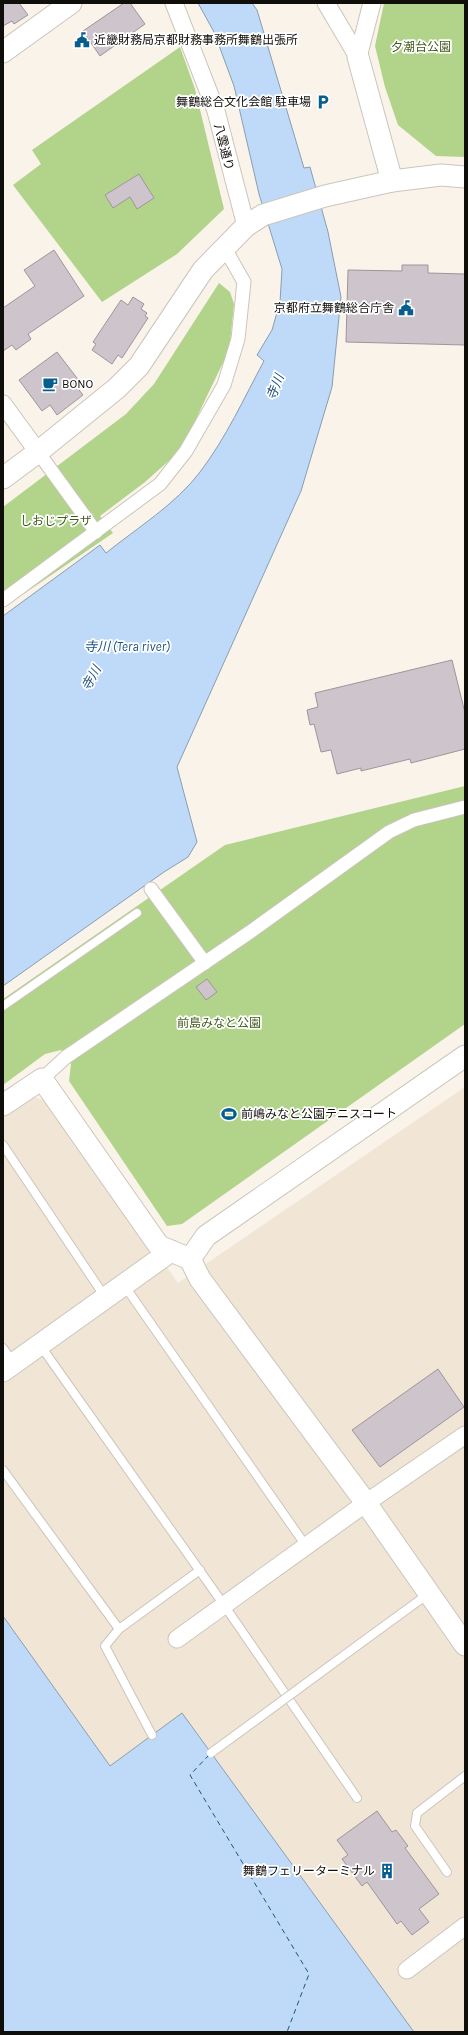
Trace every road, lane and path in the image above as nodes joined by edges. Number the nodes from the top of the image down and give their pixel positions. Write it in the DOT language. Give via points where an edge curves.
graph roads {
  1 [pos="71,3"];
  2 [pos="174,3"];
  3 [pos="326,3"];
  4 [pos="372,3"];
  5 [pos="3,52"];
  6 [pos="358,56"];
  7 [pos="465,177"];
  8 [pos="392,181"];
  9 [pos="254,220"];
  10 [pos="224,247"];
  11 [pos="5,411"];
  12 [pos="38,452"];
  13 [pos="3,478"];
  14 [pos="96,532"];
  15 [pos="3,600"];
  16 [pos="465,807"];
  17 [pos="152,889"];
  18 [pos="136,913"];
  19 [pos="205,963"];
  20 [pos="3,1006"];
  21 [pos="465,1056"];
  22 [pos="42,1079"];
  23 [pos="3,1105"];
  24 [pos="3,1145"];
  25 [pos="171,1251"];
  26 [pos="190,1259"];
  27 [pos="124,1285"];
  28 [pos="106,1297"];
  29 [pos="40,1344"];
  30 [pos="7,1360"];
  31 [pos="465,1435"];
  32 [pos="3,1470"];
  33 [pos="366,1503"];
  34 [pos="306,1546"];
  35 [pos="200,1570"];
  36 [pos="428,1593"];
  37 [pos="224,1605"];
  38 [pos="119,1629"];
  39 [pos="176,1639"];
  40 [pos="465,1645"];
  41 [pos="152,1735"];
  42 [pos="211,1753"];
  43 [pos="465,1776"];
  44 [pos="357,1798"];
  45 [pos="447,1872"];
  46 [pos="465,1926"];
  47 [pos="408,1970"];
  1 -- 5 [label="street"];
  2 -- 9 [label="street, 八雲通り" via="216,111"];
  3 -- 6 [label="street"];
  4 -- 6 [label="street"];
  6 -- 8 [label="street"];
  7 -- 8 [label="street" via="441,175"];
  8 -- 9 [label="street" via="324,196"];
  9 -- 10 [label="street"];
  10 -- 12 [label="street" via="203,270 139,366"];
  10 -- 14 [label="street" via="244,282 238,340 224,385 186,452 160,484"];
  11 -- 12 [label="street"];
  12 -- 13 [label="street"];
  12 -- 14 [label="street"];
  14 -- 15 [label="street"];
  16 -- 19 [label="street" via="414,820 389,832"];
  17 -- 19 [label="street"];
  18 -- 20 [label="lane"];
  19 -- 22 [label="street" via="66,1057"];
  21 -- 26 [label="street" via="206,1236"];
  22 -- 23 [label="street"];
  22 -- 25 [label="street" via="159,1246"];
  24 -- 28 [label="lane"];
  25 -- 26 [label="street"];
  25 -- 27 [label="street"];
  26 -- 33 [label="street" via="200,1279"];
  27 -- 28 [label="street"];
  27 -- 34 [label="lane"];
  28 -- 29 [label="street"];
  29 -- 30 [label="street"];
  29 -- 35 [label="lane"];
  31 -- 33 [label="street"];
  32 -- 38 [label="lane"];
  33 -- 34 [label="street"];
  33 -- 36 [label="street"];
  34 -- 37 [label="street"];
  35 -- 37 [label="lane"];
  35 -- 38 [label="lane"];
  36 -- 40 [label="street"];
  36 -- 42 [label="lane, bridge"];
  37 -- 39 [label="street"];
  37 -- 44 [label="lane"];
  38 -- 41 [label="lane" via="105,1646"];
  43 -- 45 [label="lane" via="417,1813 415,1826"];
  46 -- 47 [label="street"];
}
